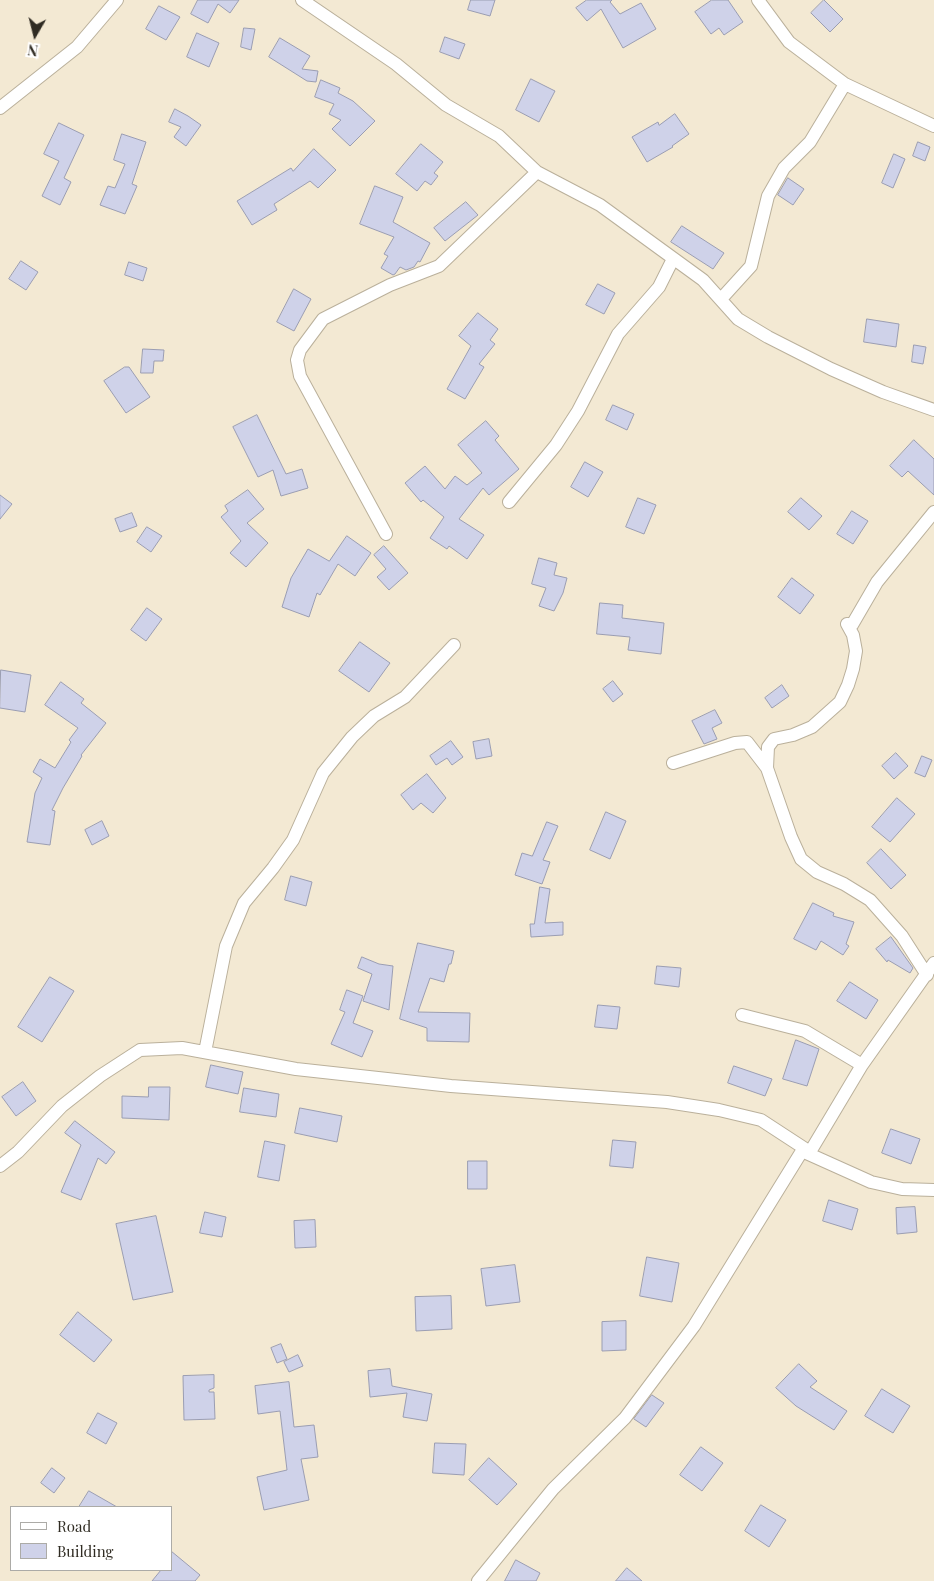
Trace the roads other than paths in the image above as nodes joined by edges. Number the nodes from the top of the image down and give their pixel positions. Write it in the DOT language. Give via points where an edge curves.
graph roads {
  1 [pos="118,0"];
  2 [pos="302,0"];
  3 [pos="758,0"];
  4 [pos="845,84"];
  5 [pos="0,108"];
  6 [pos="934,126"];
  7 [pos="537,172"];
  8 [pos="673,259"];
  9 [pos="721,299"];
  10 [pos="934,410"];
  11 [pos="509,502"];
  12 [pos="934,512"];
  13 [pos="386,534"];
  14 [pos="454,645"];
  15 [pos="673,763"];
  16 [pos="767,768"];
  17 [pos="934,963"];
  18 [pos="926,975"];
  19 [pos="742,1015"];
  20 [pos="205,1052"];
  21 [pos="862,1065"];
  22 [pos="806,1152"];
  23 [pos="0,1166"];
  24 [pos="934,1190"];
  25 [pos="478,1581"];
  1 -- 5 [label="street" via="77,46"];
  2 -- 7 [label="street" via="396,64 446,105 499,136"];
  3 -- 4 [label="street" via="789,42"];
  4 -- 6 [label="street"];
  4 -- 9 [label="street" via="810,142 784,168 768,196 751,266"];
  7 -- 8 [label="street" via="600,205"];
  7 -- 13 [label="street" via="440,266 390,284 323,319 300,350 300,376"];
  8 -- 9 [label="street" via="703,280"];
  8 -- 11 [label="street" via="659,286 618,334 578,411 556,445"];
  9 -- 10 [label="street" via="738,319 768,337 857,381"];
  12 -- 16 [label="street" via="877,582 852,625 847,624 856,651 848,686 840,702 812,727 774,740 768,747"];
  14 -- 20 [label="street" via="405,697 374,716 352,736 323,773 293,840 244,903 226,946"];
  15 -- 16 [label="street" via="747,742"];
  16 -- 18 [label="street" via="801,859 870,900 902,936"];
  17 -- 18 [label="street"];
  18 -- 21 [label="street"];
  19 -- 21 [label="street" via="804,1030"];
  20 -- 22 [label="street" via="296,1069 451,1086 667,1102 719,1110 761,1120"];
  20 -- 23 [label="street" via="182,1048 140,1050 62,1106"];
  21 -- 22 [label="street"];
  22 -- 24 [label="street" via="871,1182 902,1189"];
  22 -- 25 [label="street" via="694,1326 625,1418 553,1489"];
}
